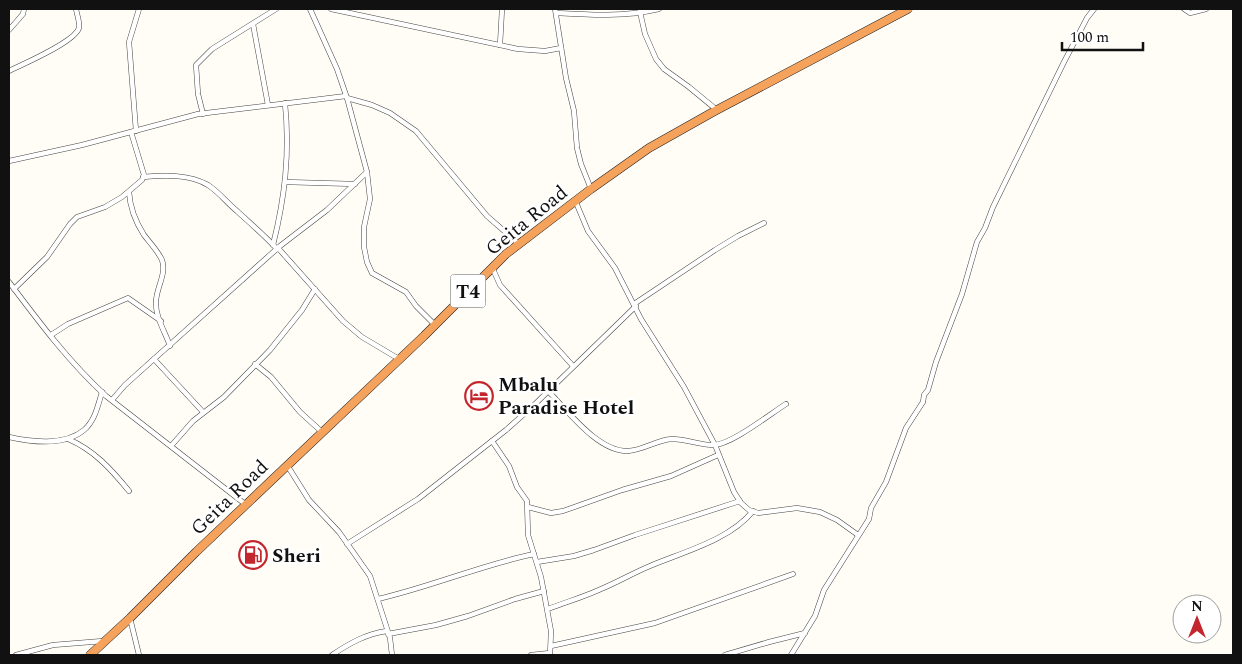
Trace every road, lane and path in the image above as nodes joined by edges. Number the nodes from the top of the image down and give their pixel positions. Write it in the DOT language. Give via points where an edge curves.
graph roads {
  1 [pos="24,9"];
  2 [pos="76,9"];
  3 [pos="140,9"];
  4 [pos="276,9"];
  5 [pos="310,9"];
  6 [pos="332,9"];
  7 [pos="366,9"];
  8 [pos="502,9"];
  9 [pos="659,9"];
  10 [pos="908,9"];
  11 [pos="1094,9"];
  12 [pos="1184,9"];
  13 [pos="1206,9"];
  14 [pos="555,11"];
  15 [pos="641,11"];
  16 [pos="364,15"];
  17 [pos="253,24"];
  18 [pos="9,30"];
  19 [pos="500,45"];
  20 [pos="561,48"];
  21 [pos="9,71"];
  22 [pos="347,97"];
  23 [pos="286,103"];
  24 [pos="268,105"];
  25 [pos="717,110"];
  26 [pos="203,114"];
  27 [pos="136,130"];
  28 [pos="130,132"];
  29 [pos="9,161"];
  30 [pos="367,172"];
  31 [pos="143,177"];
  32 [pos="285,182"];
  33 [pos="355,184"];
  34 [pos="591,189"];
  35 [pos="129,192"];
  36 [pos="575,200"];
  37 [pos="764,223"];
  38 [pos="519,244"];
  39 [pos="272,245"];
  40 [pos="277,248"];
  41 [pos="492,267"];
  42 [pos="9,282"];
  43 [pos="14,289"];
  44 [pos="315,289"];
  45 [pos="635,305"];
  46 [pos="161,321"];
  47 [pos="435,325"];
  48 [pos="51,335"];
  49 [pos="170,346"];
  50 [pos="399,359"];
  51 [pos="154,360"];
  52 [pos="255,364"];
  53 [pos="574,366"];
  54 [pos="548,391"];
  55 [pos="102,392"];
  56 [pos="112,400"];
  57 [pos="786,404"];
  58 [pos="203,412"];
  59 [pos="322,432"];
  60 [pos="9,438"];
  61 [pos="66,438"];
  62 [pos="492,441"];
  63 [pos="715,445"];
  64 [pos="171,446"];
  65 [pos="718,455"];
  66 [pos="287,465"];
  67 [pos="129,491"];
  68 [pos="740,501"];
  69 [pos="245,504"];
  70 [pos="528,507"];
  71 [pos="753,511"];
  72 [pos="858,535"];
  73 [pos="347,544"];
  74 [pos="534,554"];
  75 [pos="537,562"];
  76 [pos="793,574"];
  77 [pos="544,591"];
  78 [pos="378,599"];
  79 [pos="548,609"];
  80 [pos="130,618"];
  81 [pos="388,633"];
  82 [pos="805,634"];
  83 [pos="105,641"];
  84 [pos="551,646"];
  85 [pos="550,654"];
  86 [pos="16,655"];
  87 [pos="90,655"];
  88 [pos="139,655"];
  89 [pos="332,655"];
  90 [pos="392,655"];
  91 [pos="531,655"];
  92 [pos="725,655"];
  93 [pos="791,655"];
  1 -- 18 [label="street"];
  2 -- 21 [label="street" via="79,22 76,32 64,43"];
  3 -- 27 [label="street" via="129,42"];
  4 -- 17 [label="street"];
  5 -- 22 [label="street"];
  6 -- 16 [label="street"];
  7 -- 16 [label="street"];
  8 -- 19 [label="street"];
  9 -- 15 [label="street"];
  10 -- 25 [label="highway, Geita Road / T4"];
  11 -- 72 [label="street" via="1060,70 977,242 928,390 906,428 886,482"];
  12 -- 13 [label="street" via="1190,13"];
  14 -- 15 [label="street" via="616,15"];
  14 -- 20 [label="street"];
  15 -- 25 [label="street" via="645,34 656,59 664,69"];
  16 -- 19 [label="street"];
  17 -- 24 [label="street"];
  17 -- 26 [label="street" via="212,48 196,64"];
  19 -- 20 [label="street" via="531,50"];
  20 -- 34 [label="street" via="574,111 577,148"];
  22 -- 23 [label="street"];
  22 -- 30 [label="street"];
  22 -- 38 [label="street" via="390,113 416,131 487,216"];
  23 -- 24 [label="street"];
  23 -- 32 [label="street"];
  24 -- 26 [label="street"];
  25 -- 34 [label="highway, Geita Road / T4" via="650,148"];
  26 -- 27 [label="street"];
  27 -- 28 [label="street"];
  28 -- 29 [label="street"];
  28 -- 31 [label="street"];
  30 -- 33 [label="street"];
  30 -- 47 [label="street" via="370,199 364,227 364,248 369,267 377,277 406,292"];
  31 -- 35 [label="street"];
  31 -- 39 [label="street" via="198,180 209,186"];
  32 -- 33 [label="street"];
  32 -- 39 [label="street"];
  33 -- 40 [label="street"];
  34 -- 36 [label="highway, Geita Road / T4"];
  35 -- 43 [label="street" via="105,207 77,217 47,257"];
  35 -- 46 [label="street" via="136,223 162,262 156,303"];
  36 -- 38 [label="highway, Geita Road / T4"];
  36 -- 45 [label="street" via="588,231 615,268"];
  37 -- 45 [label="street" via="715,250"];
  38 -- 41 [label="highway, Geita Road / T4"];
  39 -- 40 [label="street"];
  40 -- 44 [label="street"];
  40 -- 49 [label="street"];
  41 -- 47 [label="highway, Geita Road / T4"];
  41 -- 53 [label="street" via="500,285"];
  42 -- 43 [label="street"];
  43 -- 48 [label="street"];
  44 -- 50 [label="street" via="362,337"];
  44 -- 52 [label="street" via="290,327"];
  45 -- 53 [label="street"];
  45 -- 63 [label="street"];
  46 -- 48 [label="street" via="128,298 74,321"];
  46 -- 49 [label="street"];
  47 -- 50 [label="highway, Geita Road / T4"];
  48 -- 55 [label="street"];
  49 -- 51 [label="street"];
  50 -- 59 [label="highway, Geita Road / T4"];
  51 -- 56 [label="street"];
  51 -- 58 [label="street"];
  52 -- 58 [label="street" via="224,397"];
  52 -- 59 [label="street"];
  53 -- 54 [label="street"];
  54 -- 62 [label="street"];
  54 -- 63 [label="street" via="590,434 619,450 630,451 672,439"];
  55 -- 56 [label="street"];
  55 -- 61 [label="street" via="95,414 85,430"];
  56 -- 64 [label="street"];
  57 -- 63 [label="street" via="741,434"];
  58 -- 64 [label="street"];
  59 -- 66 [label="highway, Geita Road / T4"];
  60 -- 61 [label="street"];
  61 -- 67 [label="street" via="96,454"];
  62 -- 70 [label="street" via="509,466"];
  62 -- 73 [label="street" via="418,498"];
  63 -- 65 [label="street"];
  64 -- 69 [label="street"];
  65 -- 68 [label="street"];
  65 -- 70 [label="street" via="671,476 563,511 551,513"];
  66 -- 69 [label="highway, Geita Road / T4"];
  66 -- 73 [label="street" via="309,500"];
  68 -- 71 [label="street"];
  68 -- 75 [label="street" via="594,550"];
  69 -- 80 [label="highway, Geita Road / T4"];
  70 -- 74 [label="street" via="526,524"];
  71 -- 72 [label="street" via="797,508 820,512"];
  71 -- 79 [label="street" via="734,530 600,590"];
  72 -- 82 [label="street" via="824,590"];
  73 -- 78 [label="street" via="370,576"];
  74 -- 75 [label="street"];
  74 -- 78 [label="street"];
  75 -- 77 [label="street"];
  76 -- 84 [label="street" via="655,623"];
  77 -- 79 [label="street"];
  77 -- 81 [label="street" via="436,625"];
  78 -- 81 [label="street"];
  79 -- 84 [label="street"];
  80 -- 83 [label="highway, Geita Road / T4"];
  80 -- 88 [label="street"];
  81 -- 89 [label="street" via="360,637"];
  81 -- 90 [label="street"];
  82 -- 92 [label="street"];
  82 -- 93 [label="street"];
  83 -- 86 [label="street" via="53,644"];
  83 -- 87 [label="highway, Geita Road / T4"];
  84 -- 85 [label="street"];
  85 -- 91 [label="street"];
}
